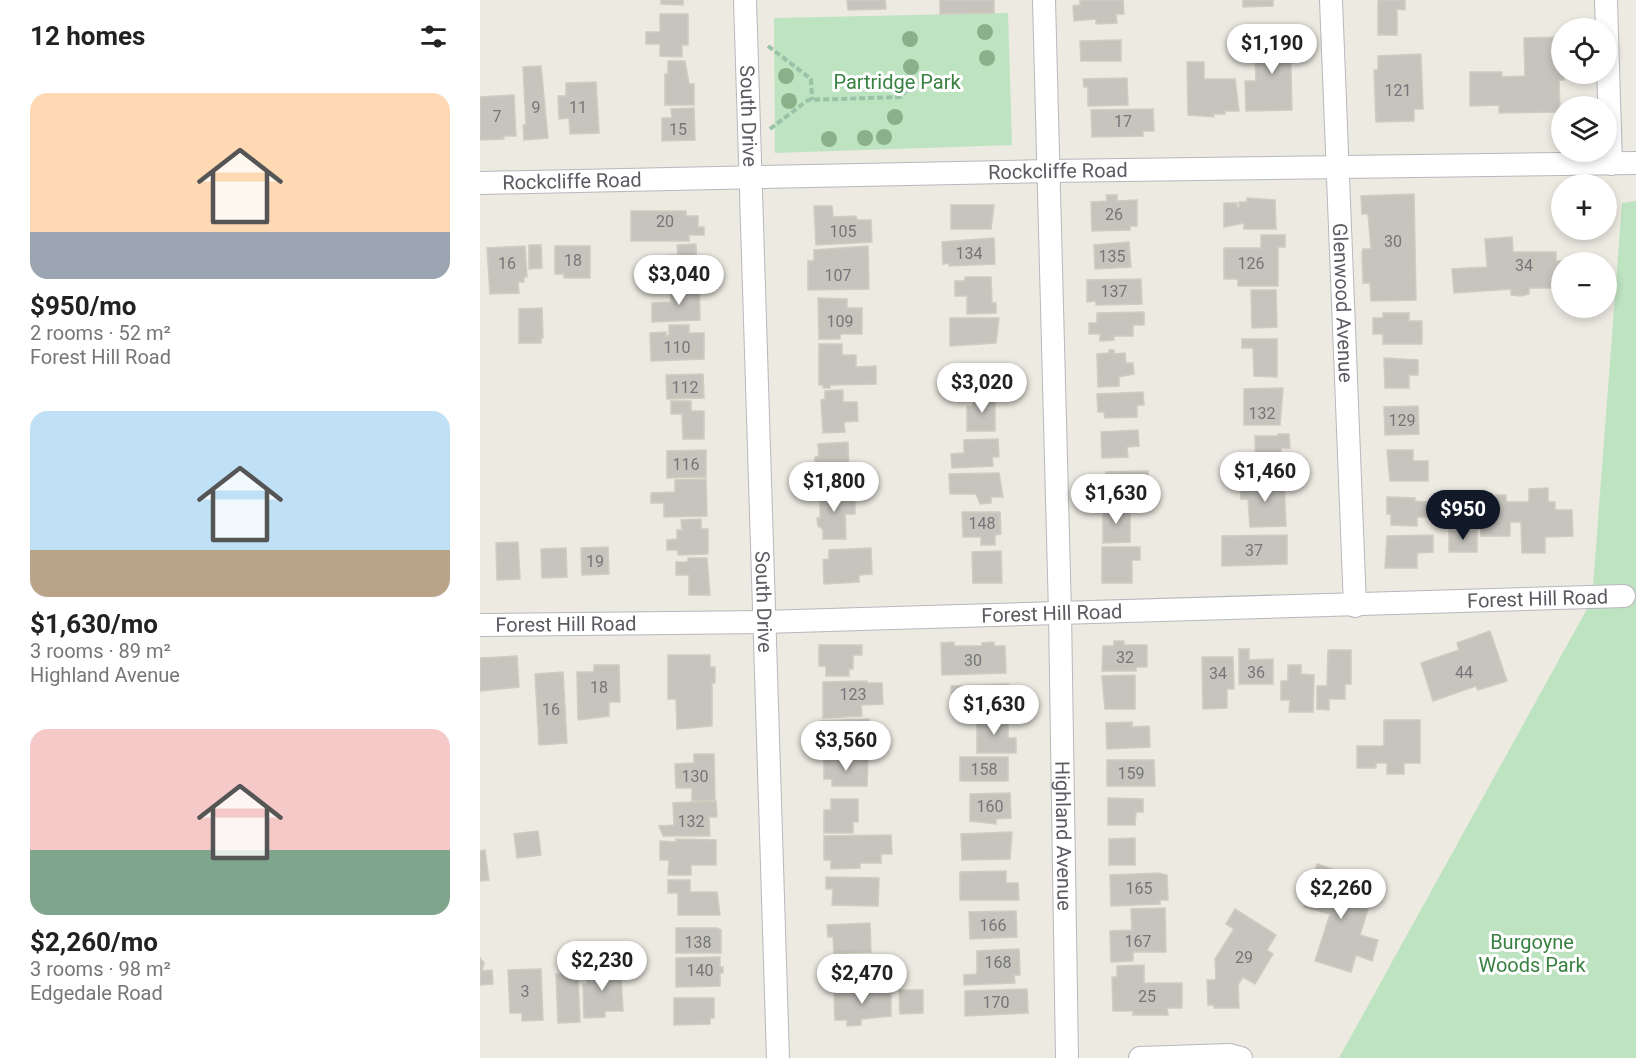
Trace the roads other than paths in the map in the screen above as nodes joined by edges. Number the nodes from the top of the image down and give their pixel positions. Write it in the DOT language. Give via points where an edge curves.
graph roads {
  1 [pos="745,0"];
  2 [pos="1044,0"];
  3 [pos="1331,0"];
  4 [pos="1606,0"];
  5 [pos="1636,163"];
  6 [pos="1611,164"];
  7 [pos="1338,168"];
  8 [pos="1050,171"];
  9 [pos="749,177"];
  10 [pos="480,183"];
  11 [pos="1624,596"];
  12 [pos="1355,606"];
  13 [pos="1060,613"];
  14 [pos="763,622"];
  15 [pos="480,625"];
  16 [pos="778,1058"];
  17 [pos="1067,1058"];
  18 [pos="1140,1058"];
  19 [pos="1241,1058"];
  1 -- 9 [label="street, South Drive"];
  2 -- 8 [label="street, Highland Avenue"];
  3 -- 7 [label="street, Glenwood Avenue"];
  4 -- 6 [label="street"];
  5 -- 6 [label="street, Rockcliffe Road"];
  6 -- 7 [label="street, Rockcliffe Road"];
  7 -- 8 [label="street, Rockcliffe Road"];
  7 -- 12 [label="street, Glenwood Avenue"];
  8 -- 9 [label="street, Rockcliffe Road"];
  8 -- 13 [label="street, Highland Avenue"];
  9 -- 10 [label="street, Rockcliffe Road"];
  9 -- 14 [label="street, South Drive"];
  11 -- 12 [label="street, Forest Hill Road"];
  12 -- 13 [label="street, Forest Hill Road"];
  13 -- 14 [label="street, Forest Hill Road"];
  13 -- 17 [label="street, Highland Avenue"];
  14 -- 15 [label="street, Forest Hill Road"];
  14 -- 16 [label="street, South Drive"];
  18 -- 19 [label="street"];
}
